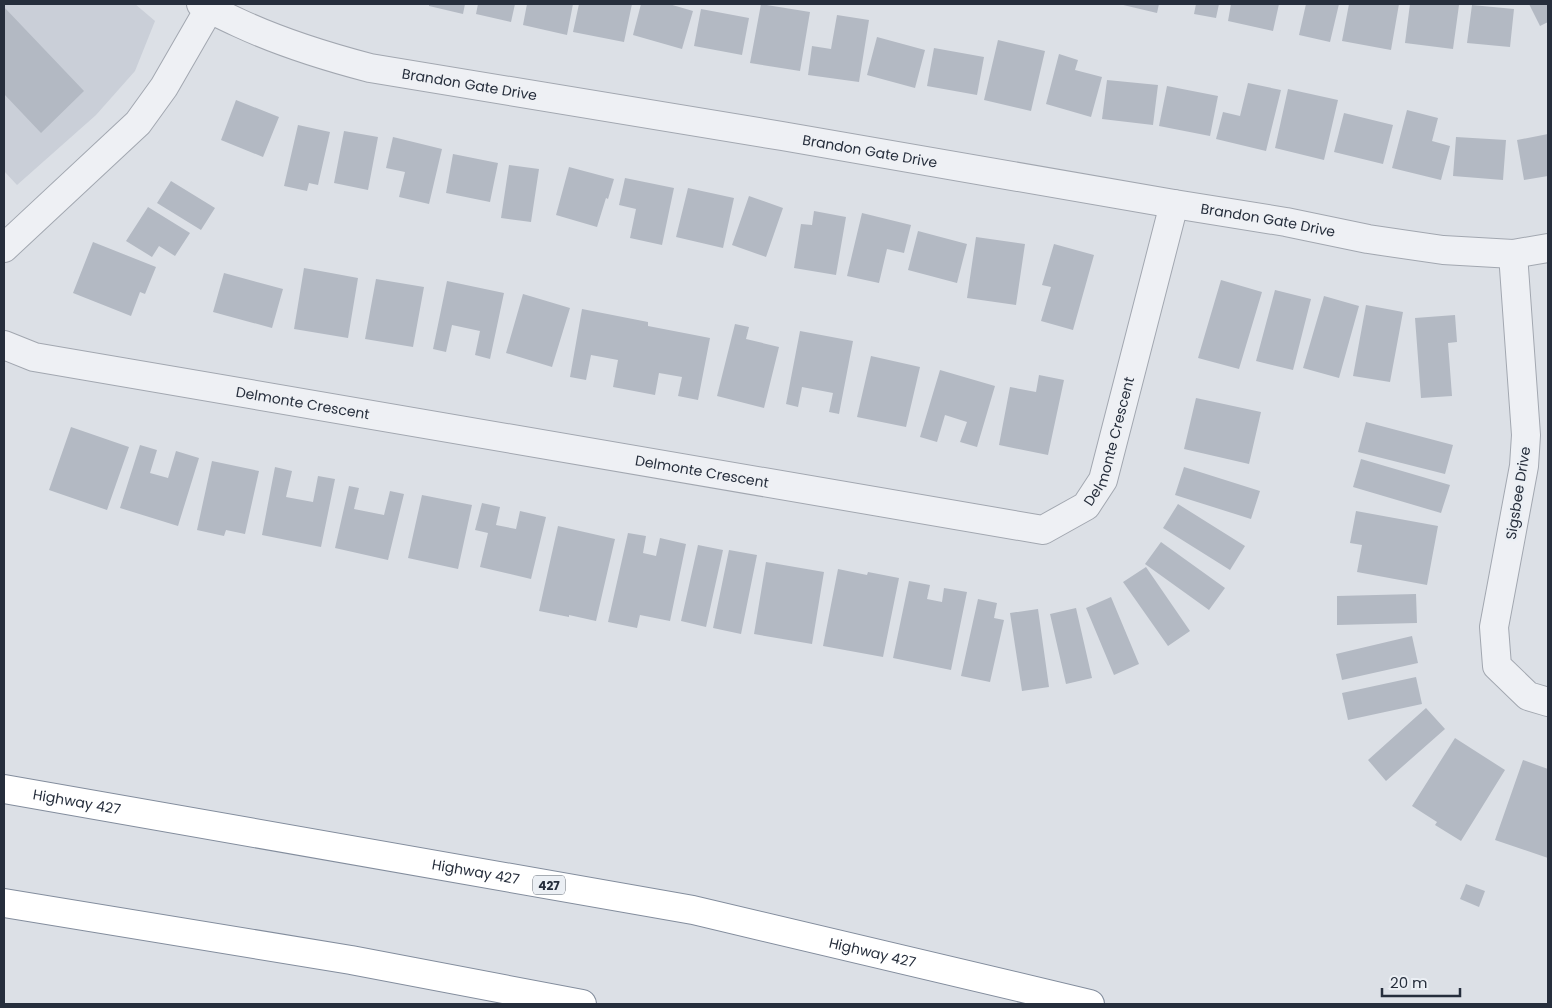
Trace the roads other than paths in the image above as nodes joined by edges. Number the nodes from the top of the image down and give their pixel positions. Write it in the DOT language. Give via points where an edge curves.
graph roads {
  1 [pos="205,6"];
  2 [pos="1174,204"];
  3 [pos="4,248"];
  4 [pos="1548,248"];
  5 [pos="1513,254"];
  6 [pos="4,345"];
  7 [pos="1548,702"];
  8 [pos="4,789"];
  9 [pos="4,903"];
  10 [pos="582,1004"];
  11 [pos="1090,1004"];
  1 -- 2 [label="street, Brandon Gate Drive" via="295,47 370,68"];
  1 -- 3 [label="street" via="164,87 138,123"];
  2 -- 5 [label="street, Brandon Gate Drive" via="1377,241 1443,250"];
  2 -- 6 [label="street, Delmonte Crescent" via="1103,480 1086,506 1043,530 34,357"];
  4 -- 5 [label="street, Brandon Gate Drive"];
  5 -- 7 [label="street, Sigsbee Drive" via="1526,435 1524,466 1494,628 1497,666 1528,696"];
  8 -- 11 [label="highway, Highway 427 / 427" via="693,910"];
  9 -- 10 [label="highway" via="352,960"];
}
